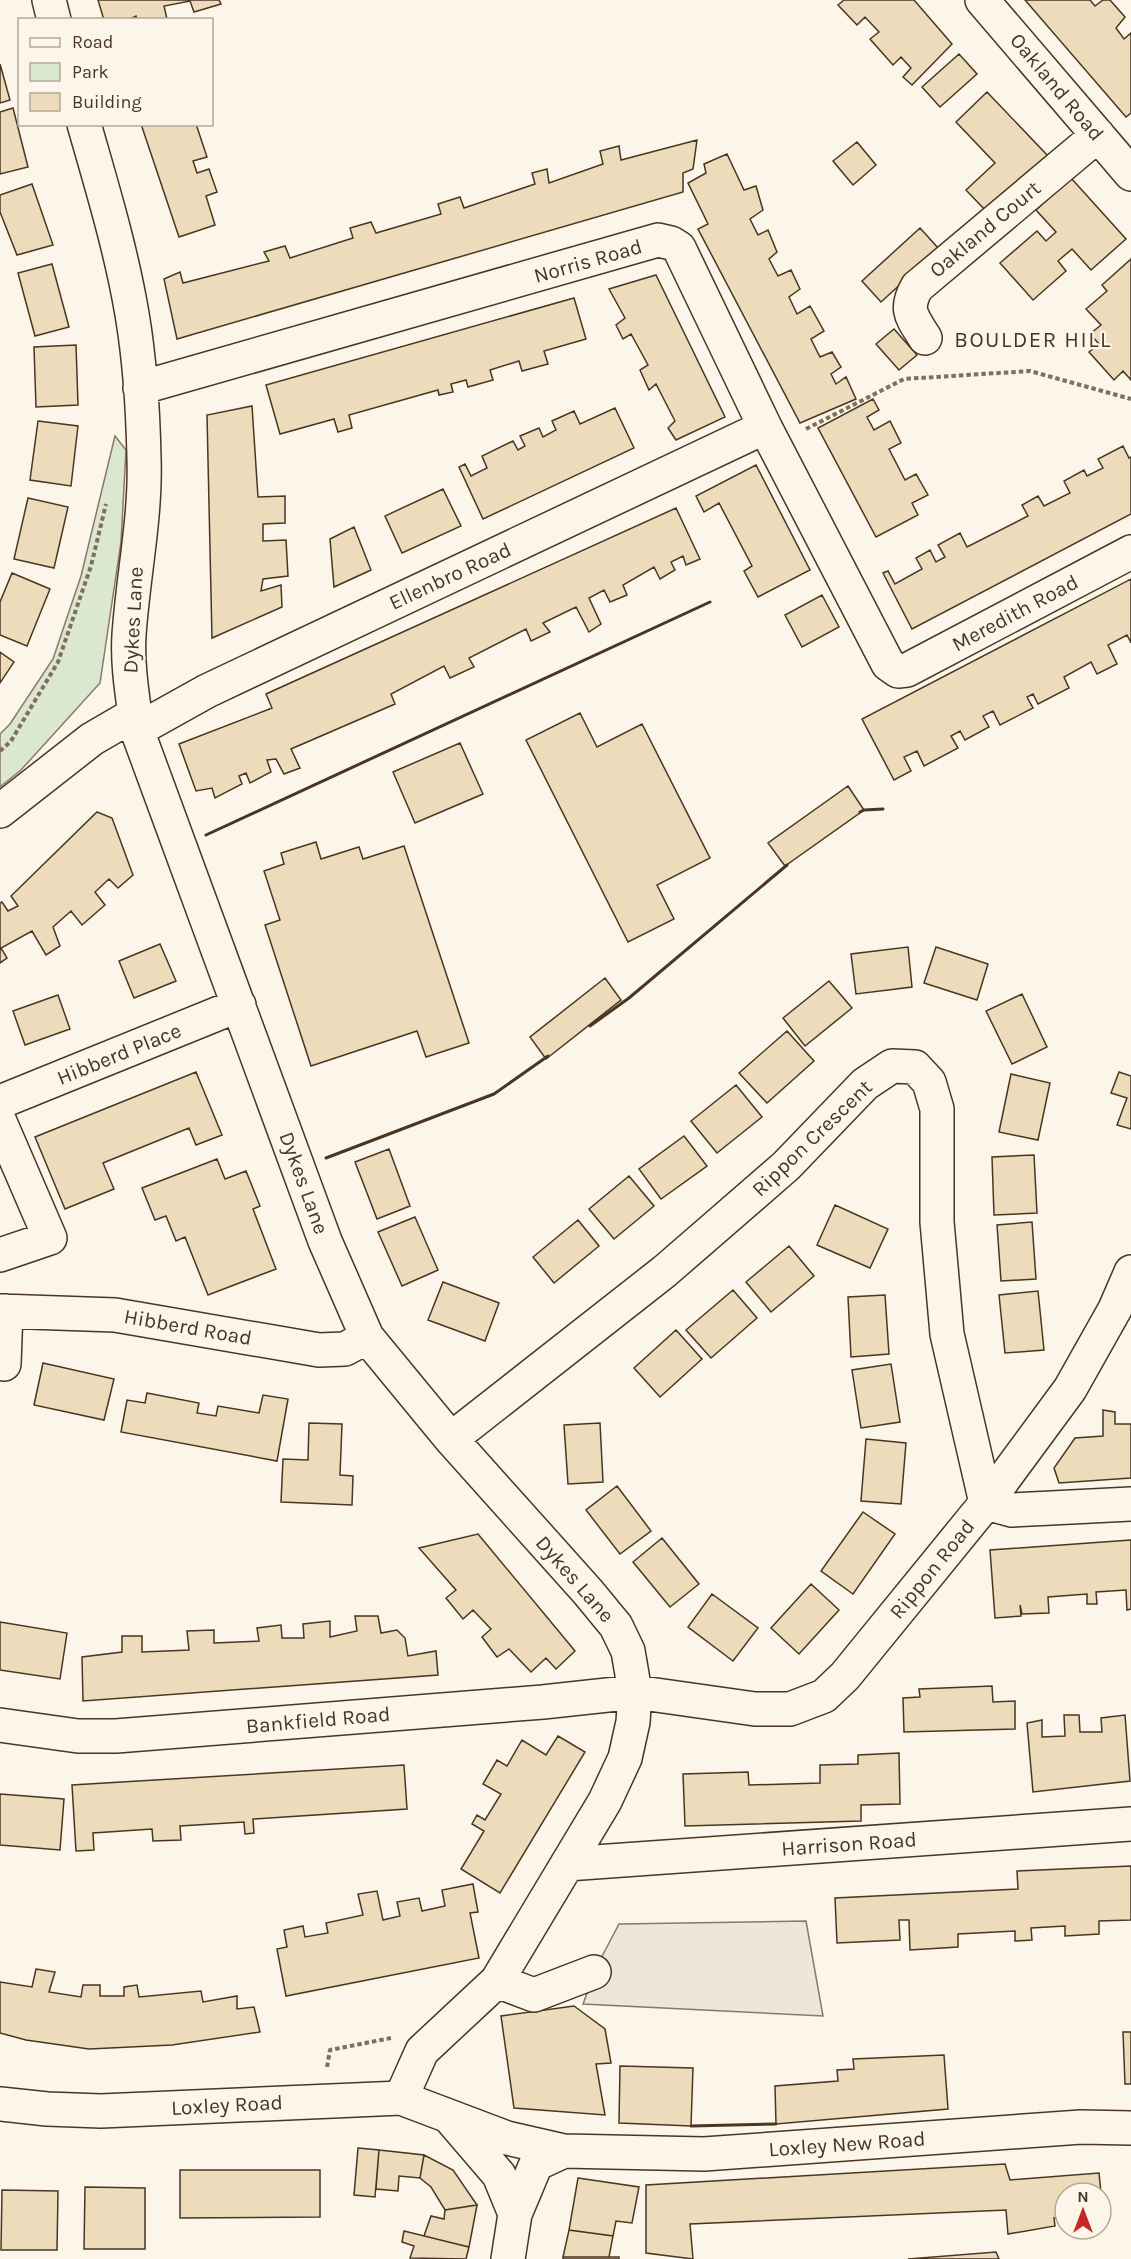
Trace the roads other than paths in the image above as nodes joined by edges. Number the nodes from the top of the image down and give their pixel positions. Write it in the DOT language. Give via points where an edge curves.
graph roads {
  1 [pos="48,0"];
  2 [pos="982,0"];
  3 [pos="53,18"];
  4 [pos="85,126"];
  5 [pos="1098,135"];
  6 [pos="1131,174"];
  7 [pos="926,338"];
  8 [pos="140,388"];
  9 [pos="770,436"];
  10 [pos="1131,552"];
  11 [pos="898,671"];
  12 [pos="136,722"];
  13 [pos="0,811"];
  14 [pos="239,1005"];
  15 [pos="0,1102"];
  16 [pos="0,1122"];
  17 [pos="0,1255"];
  18 [pos="1131,1272"];
  19 [pos="3,1311"];
  20 [pos="367,1337"];
  21 [pos="4,1364"];
  22 [pos="451,1439"];
  23 [pos="986,1503"];
  24 [pos="1131,1504"];
  25 [pos="635,1692"];
  26 [pos="0,1725"];
  27 [pos="1131,1824"];
  28 [pos="567,1864"];
  29 [pos="594,1972"];
  30 [pos="497,1981"];
  31 [pos="401,2098"];
  32 [pos="0,2104"];
  33 [pos="450,2117"];
  34 [pos="1131,2128"];
  35 [pos="564,2151"];
  36 [pos="515,2214"];
  37 [pos="508,2259"];
  1 -- 3 [label="street"];
  2 -- 5 [label="street, Oakland Road"];
  4 -- 8 [label="street, Dykes Lane" via="119,252 132,315"];
  5 -- 6 [label="street, Oakland Road"];
  5 -- 7 [label="street, Oakland Court" via="917,287 910,300 910,315"];
  8 -- 9 [label="street, Norris Road" via="658,240 679,248"];
  8 -- 12 [label="street, Dykes Lane" via="144,461 129,637 129,681"];
  9 -- 11 [label="street, Norris Road" via="888,664"];
  9 -- 12 [label="street, Ellenbro Road"];
  10 -- 11 [label="street, Meredith Road" via="908,670"];
  12 -- 13 [label="street, Ellenbro Road" via="92,739"];
  12 -- 14 [label="street, Dykes Lane"];
  14 -- 15 [label="street, Hibberd Place"];
  14 -- 20 [label="street, Dykes Lane" via="325,1241"];
  16 -- 17 [label="street" via="50,1238"];
  18 -- 23 [label="street, Rippon Road" via="1070,1389"];
  19 -- 20 [label="street, Hibberd Road" via="115,1315 319,1350 345,1348"];
  19 -- 21 [label="street, Hibberd Road"];
  20 -- 22 [label="street, Dykes Lane"];
  22 -- 23 [label="street, Rippon Crescent" via="674,1264 786,1166 865,1084 892,1066 915,1067 929,1082 937,1109 937,1222 946,1334"];
  22 -- 25 [label="street, Dykes Lane" via="616,1626 628,1652"];
  23 -- 24 [label="street" via="1012,1510"];
  23 -- 25 [label="street, Rippon Road" via="845,1676 824,1696 790,1709 755,1709"];
  25 -- 26 [label="street, Bankfield Road" via="116,1736 78,1736"];
  25 -- 28 [label="street, Dykes Lane" via="625,1758"];
  27 -- 28 [label="street, Harrison Road"];
  28 -- 30 [label="street, Dykes Lane"];
  29 -- 30 [label="street" via="534,1995"];
  30 -- 31 [label="street, Dykes Lane" via="422,2051"];
  31 -- 32 [label="street, Loxley Road" via="101,2111"];
  31 -- 33 [label="street, Loxley Road"];
  33 -- 35 [label="street, Loxley Road" via="507,2138"];
  33 -- 36 [label="street, Loxley Road" via="498,2175"];
  34 -- 35 [label="street, Loxley New Road" via="1081,2127 704,2154"];
  35 -- 36 [label="street" via="536,2164"];
  36 -- 37 [label="street"];
}
